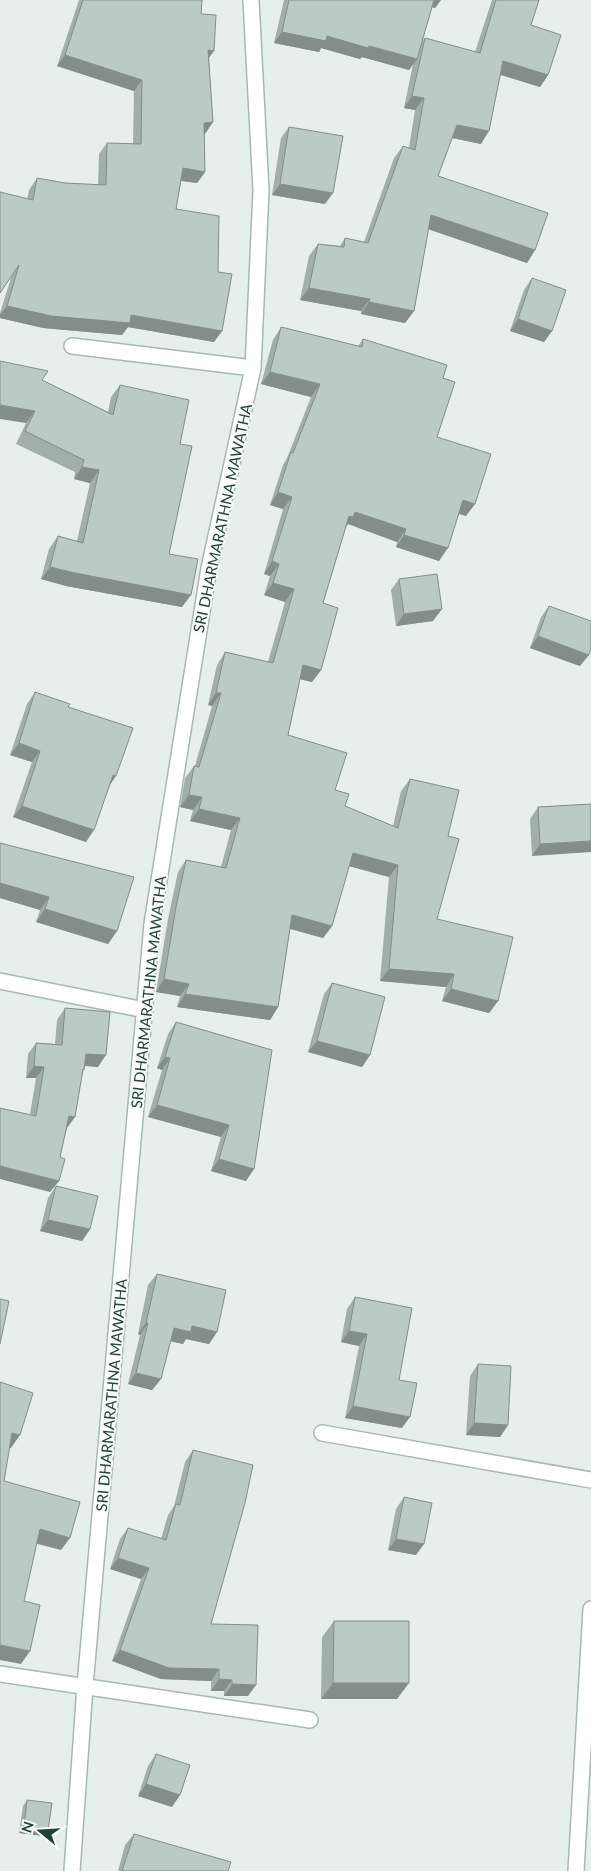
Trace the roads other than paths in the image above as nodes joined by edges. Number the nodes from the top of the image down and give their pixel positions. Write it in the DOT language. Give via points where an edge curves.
graph roads {
  1 [pos="251,0"];
  2 [pos="72,346"];
  3 [pos="253,368"];
  4 [pos="0,981"];
  5 [pos="145,1010"];
  6 [pos="322,1433"];
  7 [pos="591,1480"];
  8 [pos="591,1609"];
  9 [pos="0,1674"];
  10 [pos="85,1686"];
  11 [pos="310,1720"];
  12 [pos="72,1871"];
  13 [pos="576,1871"];
  1 -- 3 [label="street, SRI DHARMARATHNA MAWATHA" via="261,190"];
  2 -- 3 [label="street"];
  3 -- 5 [label="street, SRI DHARMARATHNA MAWATHA" via="209,568 152,924"];
  4 -- 5 [label="street"];
  5 -- 10 [label="street, SRI DHARMARATHNA MAWATHA"];
  6 -- 7 [label="street"];
  8 -- 13 [label="street"];
  9 -- 10 [label="street"];
  10 -- 11 [label="street"];
  10 -- 12 [label="street, SRI DHARMARATHNA MAWATHA"];
}
